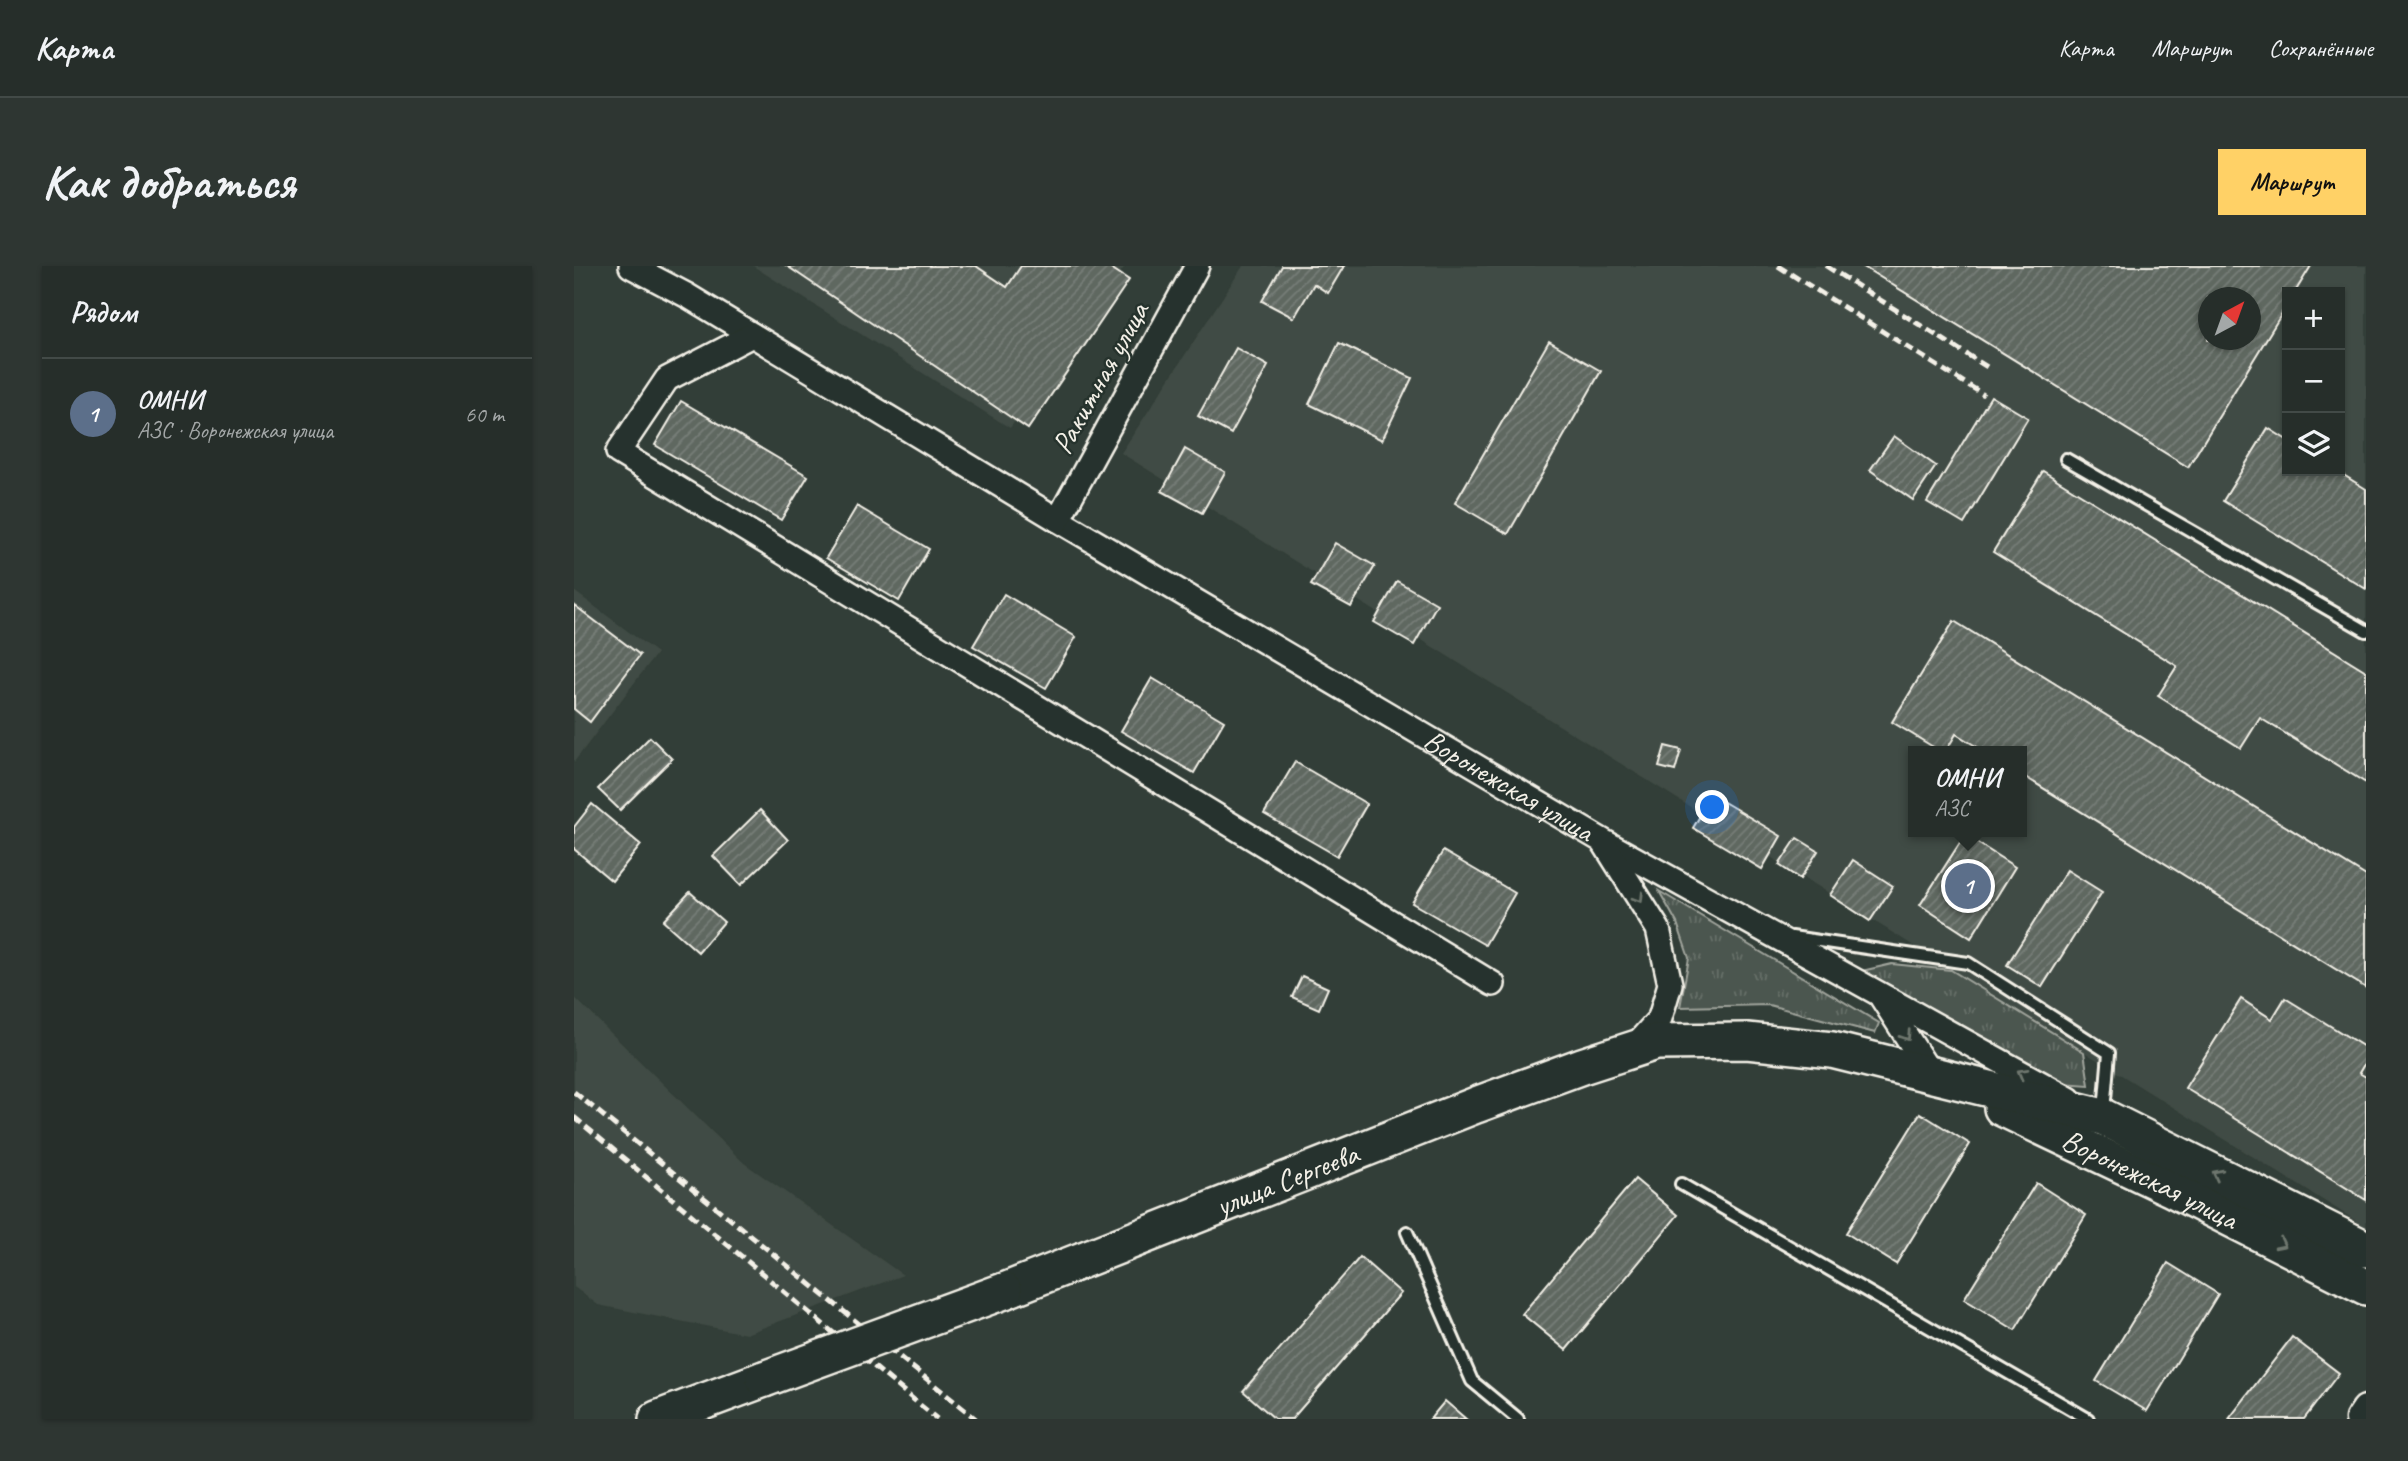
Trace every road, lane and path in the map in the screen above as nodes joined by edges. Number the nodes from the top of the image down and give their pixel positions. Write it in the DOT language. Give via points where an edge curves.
graph roads {
  1 [pos="631,266"];
  2 [pos="1197,266"];
  3 [pos="752,335"];
  4 [pos="2066,458"];
  5 [pos="1058,520"];
  6 [pos="2366,631"];
  7 [pos="1602,841"];
  8 [pos="1773,935"];
  9 [pos="1493,984"];
  10 [pos="1880,995"];
  11 [pos="1633,1049"];
  12 [pos="1933,1076"];
  13 [pos="2103,1117"];
  14 [pos="1681,1184"];
  15 [pos="1407,1232"];
  16 [pos="2366,1249"];
  17 [pos="2366,1287"];
  18 [pos="2366,1410"];
  19 [pos="657,1419"];
  20 [pos="1518,1419"];
  21 [pos="2088,1419"];
  22 [pos="2360,1419"];
  1 -- 3 [label="street, Воронежская улица"];
  2 -- 5 [label="street, Ракитная улица"];
  3 -- 5 [label="street, Воронежская улица"];
  3 -- 9 [label="street" via="667,379 618,452"];
  4 -- 6 [label="lane"];
  5 -- 7 [label="street, Воронежская улица"];
  7 -- 8 [label="street, Воронежская улица"];
  7 -- 11 [label="street, one-way" via="1658,929 1670,984 1660,1018"];
  8 -- 10 [label="street, Воронежская улица"];
  8 -- 13 [label="lane" via="1968,963 2109,1053"];
  10 -- 12 [label="street, Воронежская улица, one-way"];
  13 -- 10 [label="street, one-way"];
  11 -- 12 [label="main road, улица Сергеева" via="1656,1042 1747,1041 1832,1049"];
  11 -- 19 [label="main road, улица Сергеева, bridge"];
  12 -- 13 [label="main road, Воронежская улица"];
  12 -- 17 [label="main road, Воронежская улица, one-way"];
  16 -- 13 [label="main road, Воронежская улица, one-way"];
  14 -- 21 [label="lane"];
  15 -- 20 [label="lane" via="1472,1381"];
  18 -- 22 [label="street"];
}
